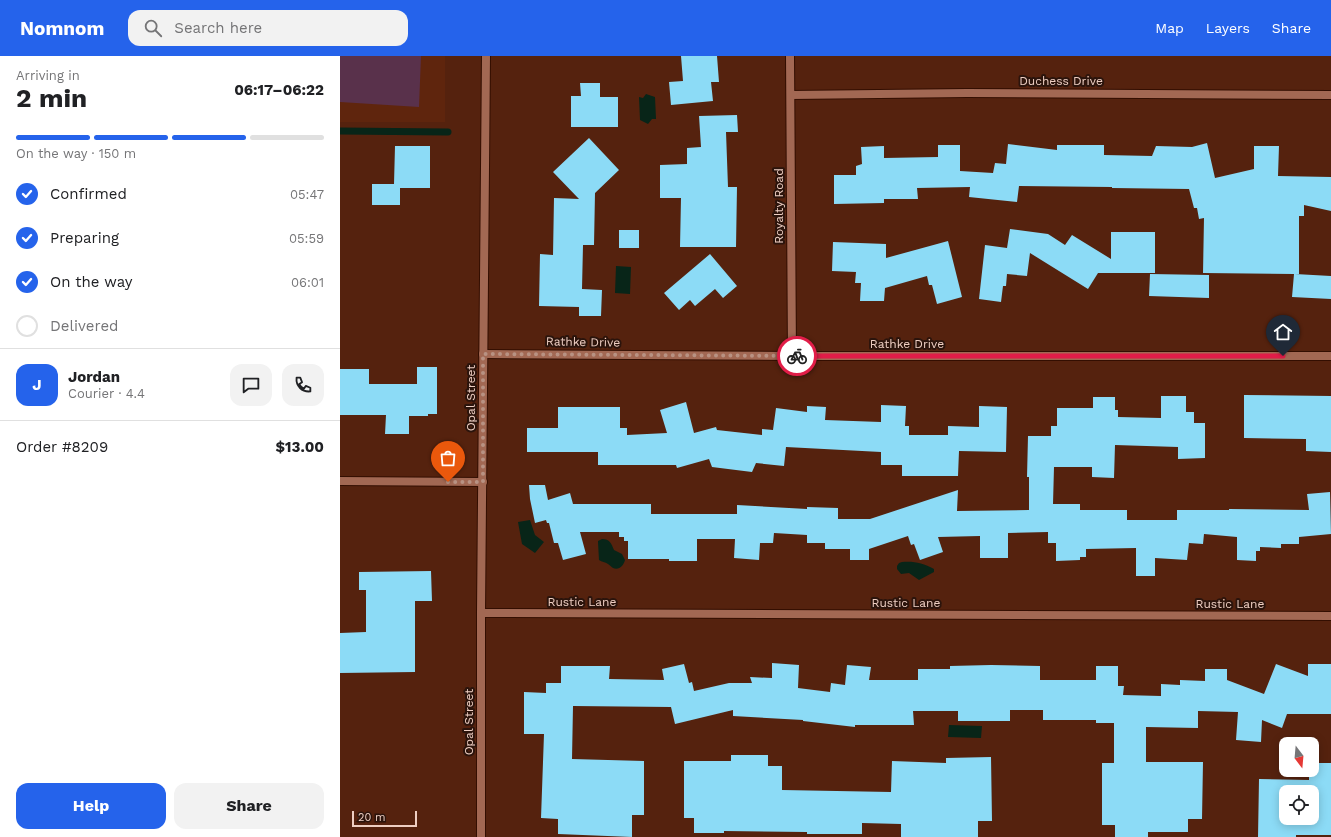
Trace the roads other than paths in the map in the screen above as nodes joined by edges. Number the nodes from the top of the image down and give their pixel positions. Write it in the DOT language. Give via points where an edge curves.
graph roads {
  1 [pos="486,56"];
  2 [pos="790,56"];
  3 [pos="790,95"];
  4 [pos="1331,95"];
  5 [pos="483,354"];
  6 [pos="792,356"];
  7 [pos="1331,356"];
  8 [pos="340,481"];
  9 [pos="483,482"];
  10 [pos="480,613"];
  11 [pos="1331,616"];
  12 [pos="481,837"];
  1 -- 5 [label="street, Opal Street"];
  2 -- 3 [label="street, Royalty Road"];
  3 -- 4 [label="street, Duchess Drive"];
  3 -- 6 [label="street, Royalty Road"];
  5 -- 6 [label="street, Rathke Drive"];
  5 -- 9 [label="street, Opal Street"];
  6 -- 7 [label="street, Rathke Drive"];
  8 -- 9 [label="street"];
  9 -- 10 [label="street, Opal Street"];
  10 -- 11 [label="street, Rustic Lane"];
  10 -- 12 [label="street, Opal Street"];
}
